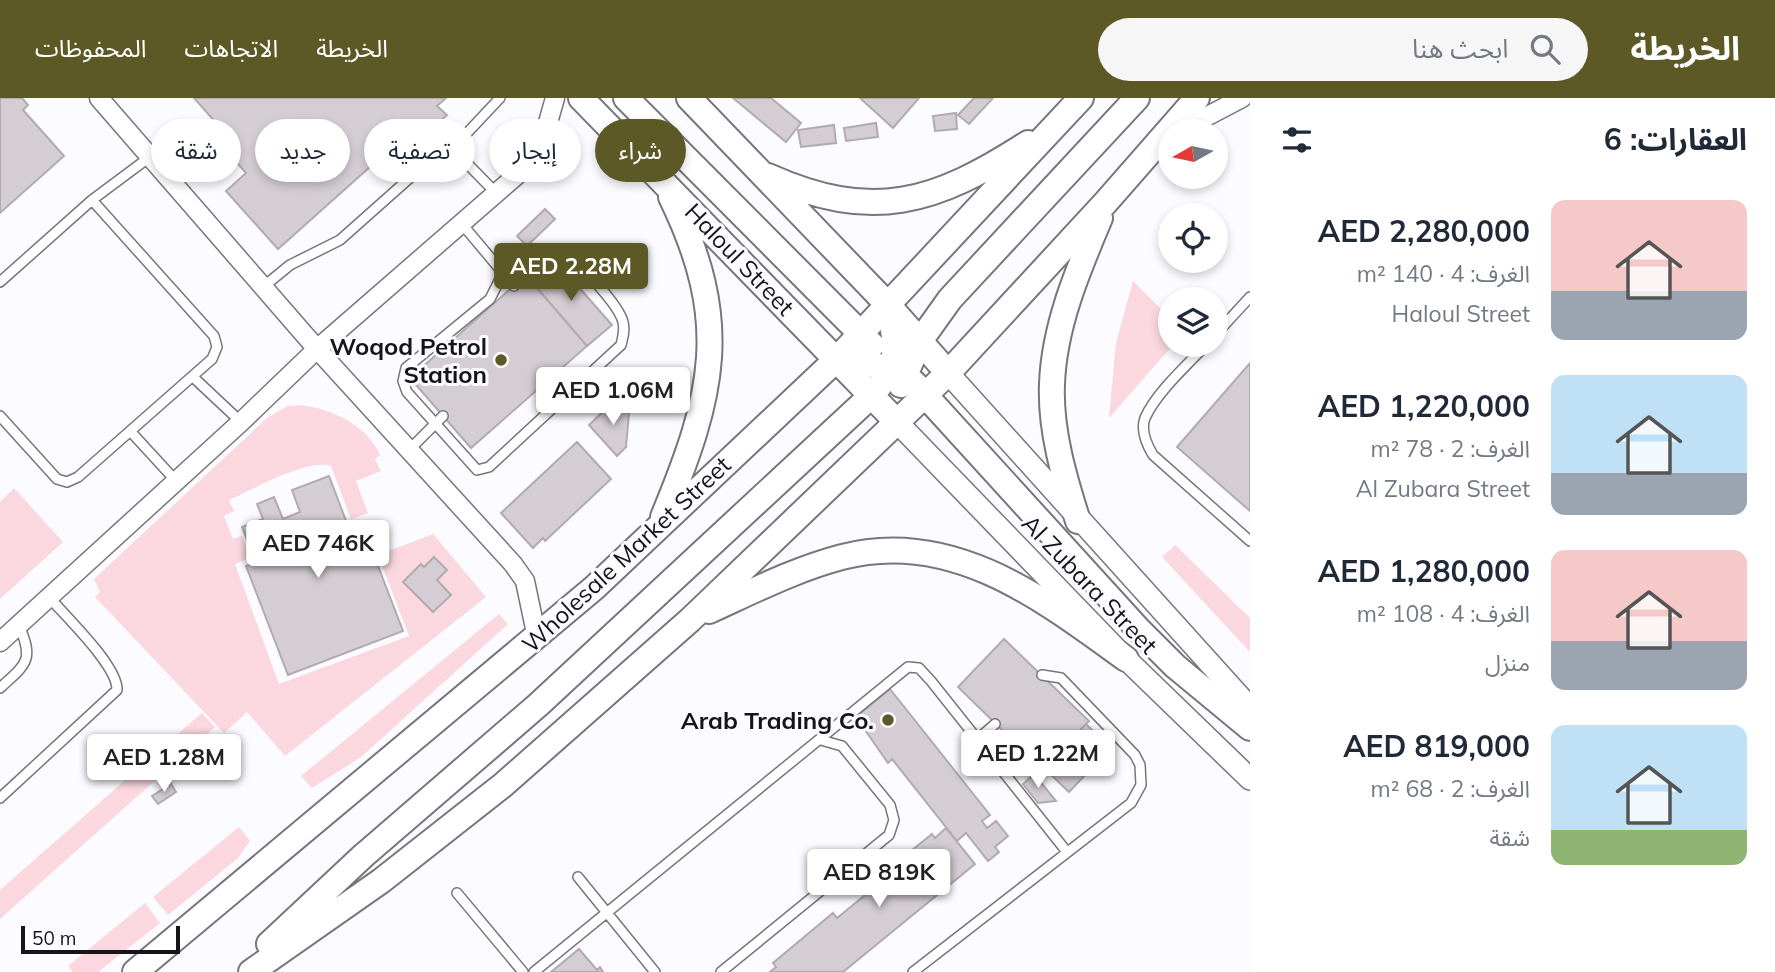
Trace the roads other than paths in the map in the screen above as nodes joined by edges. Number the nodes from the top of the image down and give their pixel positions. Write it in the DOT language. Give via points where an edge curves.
graph roads {
  1 [pos="99,98"];
  2 [pos="500,98"];
  3 [pos="555,98"];
  4 [pos="581,98"];
  5 [pos="626,98"];
  6 [pos="689,98"];
  7 [pos="1082,98"];
  8 [pos="1137,98"];
  9 [pos="1197,98"];
  10 [pos="1242,98"];
  11 [pos="602,119"];
  12 [pos="1182,119"];
  13 [pos="1202,119"];
  14 [pos="1057,124"];
  15 [pos="475,125"];
  16 [pos="1158,148"];
  17 [pos="150,156"];
  18 [pos="758,171"];
  19 [pos="475,172"];
  20 [pos="405,182"];
  21 [pos="664,182"];
  22 [pos="666,182"];
  23 [pos="496,193"];
  24 [pos="92,201"];
  25 [pos="1106,202"];
  26 [pos="462,224"];
  27 [pos="503,273"];
  28 [pos="0,282"];
  29 [pos="514,286"];
  30 [pos="263,287"];
  31 [pos="1250,297"];
  32 [pos="889,306"];
  33 [pos="1228,321"];
  34 [pos="861,335"];
  35 [pos="920,341"];
  36 [pos="317,349"];
  37 [pos="1195,357"];
  38 [pos="838,358"];
  39 [pos="900,367"];
  40 [pos="948,373"];
  41 [pos="555,374"];
  42 [pos="193,377"];
  43 [pos="571,392"];
  44 [pos="925,394"];
  45 [pos="872,395"];
  46 [pos="0,416"];
  47 [pos="443,416"];
  48 [pos="241,422"];
  49 [pos="897,422"];
  50 [pos="434,425"];
  51 [pos="131,432"];
  52 [pos="410,449"];
  53 [pos="176,481"];
  54 [pos="1079,521"];
  55 [pos="659,526"];
  56 [pos="1250,541"];
  57 [pos="49,597"];
  58 [pos="690,620"];
  59 [pos="19,625"];
  60 [pos="537,638"];
  61 [pos="0,642"];
  62 [pos="1126,660"];
  63 [pos="1042,676"];
  64 [pos="0,688"];
  65 [pos="1250,708"];
  66 [pos="995,724"];
  67 [pos="1250,728"];
  68 [pos="978,739"];
  69 [pos="821,740"];
  70 [pos="1250,779"];
  71 [pos="0,798"];
  72 [pos="1068,852"];
  73 [pos="578,877"];
  74 [pos="457,893"];
  75 [pos="607,914"];
  76 [pos="135,972"];
  77 [pos="240,972"];
  78 [pos="251,972"];
  79 [pos="523,972"];
  80 [pos="534,972"];
  81 [pos="655,972"];
  82 [pos="721,972"];
  83 [pos="913,972"];
  1 -- 17 [label="street"];
  2 -- 15 [label="lane"];
  3 -- 23 [label="street" via="544,140 532,159"];
  4 -- 11 [label="main road, Haloul Street"];
  5 -- 34 [label="main road"];
  6 -- 18 [label="main road"];
  7 -- 14 [label="main road, Wholesale Market Street"];
  8 -- 35 [label="main road" via="950,299"];
  9 -- 12 [label="main road"];
  10 -- 13 [label="street"];
  14 -- 18 [label="main road" via="961,182 890,203 816,194"];
  14 -- 32 [label="main road, Wholesale Market Street"];
  16 -- 25 [label="main road"];
  17 -- 24 [label="lane"];
  17 -- 30 [label="street"];
  18 -- 32 [label="main road"];
  19 -- 23 [label="lane"];
  20 -- 30 [label="lane" via="340,240 289,265"];
  21 -- 55 [label="main road" via="701,270 709,306 711,355 697,428"];
  22 -- 38 [label="main road, Haloul Street"];
  23 -- 26 [label="street"];
  24 -- 28 [label="lane"];
  24 -- 42 [label="lane" via="215,336 217,348 212,359"];
  25 -- 40 [label="main road"];
  25 -- 54 [label="main road" via="1063,316 1052,384 1058,445"];
  26 -- 27 [label="lane"];
  26 -- 36 [label="street"];
  27 -- 29 [label="lane"];
  27 -- 43 [label="lane" via="523,272 559,250 618,310 624,322 621,345"];
  27 -- 50 [label="lane" via="490,299 406,368 403,381 407,392"];
  30 -- 36 [label="street"];
  31 -- 33 [label="lane"];
  32 -- 34 [label="main road, Wholesale Market Street"];
  32 -- 35 [label="main road"];
  32 -- 39 [label="main road"];
  34 -- 38 [label="main road, Wholesale Market Street"];
  34 -- 39 [label="main road"];
  35 -- 39 [label="main road"];
  35 -- 40 [label="main road"];
  36 -- 48 [label="street"];
  36 -- 52 [label="street"];
  37 -- 56 [label="lane" via="1144,419 1146,443 1153,455"];
  38 -- 39 [label="main road"];
  38 -- 45 [label="main road, Haloul Street"];
  38 -- 55 [label="main road, Wholesale Market Street"];
  39 -- 40 [label="main road"];
  39 -- 44 [label="main road"];
  39 -- 45 [label="main road"];
  39 -- 49 [label="main road"];
  40 -- 44 [label="main road"];
  40 -- 54 [label="street, Al Zubara Street"];
  41 -- 43 [label="lane"];
  42 -- 48 [label="lane"];
  42 -- 51 [label="lane"];
  43 -- 50 [label="lane" via="482,470 470,465"];
  44 -- 49 [label="main road"];
  44 -- 67 [label="main road" via="1139,630"];
  45 -- 49 [label="main road, Haloul Street"];
  45 -- 77 [label="main road" via="538,705 363,856"];
  46 -- 51 [label="lane" via="57,479 67,482"];
  47 -- 50 [label="lane"];
  48 -- 53 [label="street"];
  49 -- 58 [label="main road"];
  49 -- 62 [label="street, Al Zubara Street"];
  50 -- 52 [label="lane"];
  51 -- 53 [label="lane"];
  52 -- 60 [label="street" via="525,581"];
  53 -- 57 [label="street"];
  54 -- 65 [label="street, Al Zubara Street"];
  55 -- 60 [label="main road, Wholesale Market Street"];
  57 -- 59 [label="street"];
  57 -- 71 [label="lane" via="109,667 118,681 117,690"];
  58 -- 62 [label="main road" via="805,568 845,556 886,551 928,553 959,560 1014,583"];
  58 -- 78 [label="main road" via="503,785 381,881"];
  59 -- 61 [label="street"];
  59 -- 64 [label="lane" via="29,649 26,665"];
  60 -- 76 [label="main road, Wholesale Market Street"];
  62 -- 70 [label="street, Al Zubara Street"];
  63 -- 72 [label="lane" via="1061,678 1135,755 1142,775 1131,803"];
  66 -- 68 [label="lane"];
  68 -- 69 [label="lane" via="919,668 908,667"];
  68 -- 72 [label="lane"];
  69 -- 75 [label="lane"];
  69 -- 82 [label="lane" via="847,751 890,805 893,828"];
  72 -- 83 [label="lane"];
  73 -- 75 [label="lane"];
  74 -- 79 [label="lane"];
  75 -- 80 [label="lane"];
  75 -- 81 [label="lane"];
}
